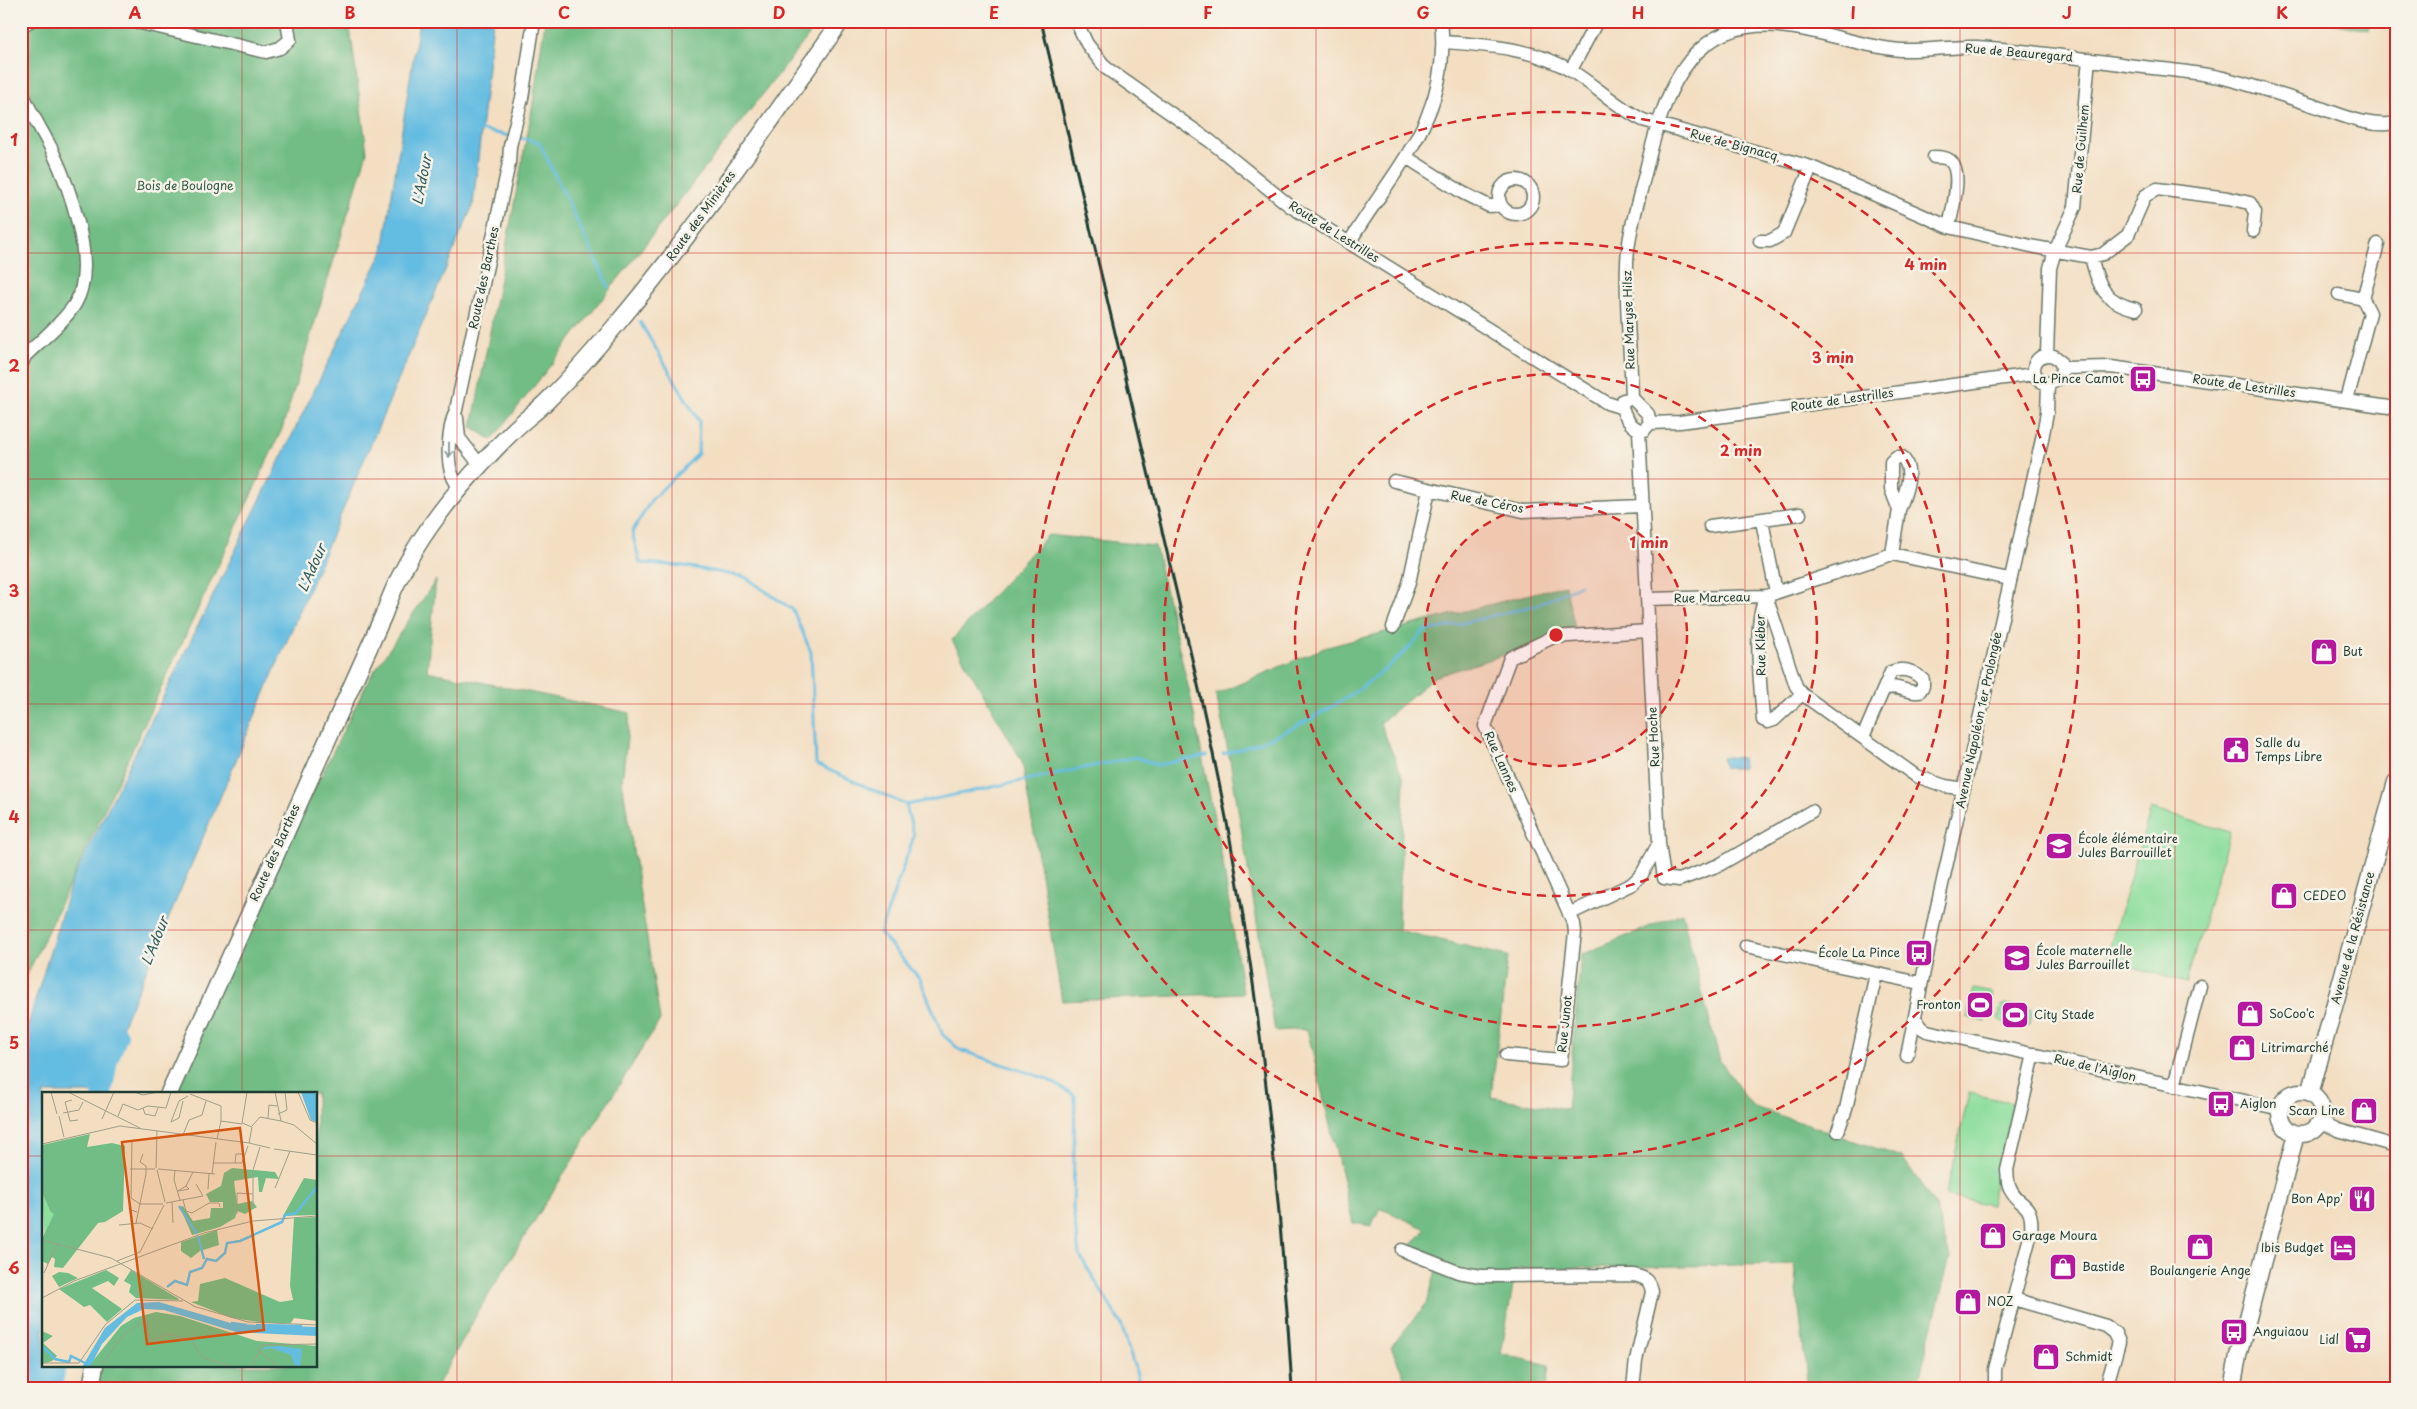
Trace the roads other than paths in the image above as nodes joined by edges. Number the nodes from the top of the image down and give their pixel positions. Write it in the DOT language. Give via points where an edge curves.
graph roads {
  1 [pos="30,21"];
  2 [pos="132,21"];
  3 [pos="287,21"];
  4 [pos="534,21"];
  5 [pos="841,21"];
  6 [pos="1076,21"];
  7 [pos="1441,21"];
  8 [pos="1597,21"];
  9 [pos="21,26"];
  10 [pos="1444,42"];
  11 [pos="2089,59"];
  12 [pos="1571,70"];
  13 [pos="21,90"];
  14 [pos="2396,123"];
  15 [pos="1657,124"];
  16 [pos="1406,157"];
  17 [pos="1934,157"];
  18 [pos="1811,167"];
  19 [pos="1501,206"];
  20 [pos="1949,227"];
  21 [pos="2253,232"];
  22 [pos="1760,241"];
  23 [pos="1348,243"];
  24 [pos="2378,244"];
  25 [pos="2055,251"];
  26 [pos="2091,257"];
  27 [pos="2340,294"];
  28 [pos="2363,299"];
  29 [pos="2136,309"];
  30 [pos="2047,354"];
  31 [pos="21,365"];
  32 [pos="2062,368"];
  33 [pos="2034,374"];
  34 [pos="2048,384"];
  35 [pos="1632,398"];
  36 [pos="549,400"];
  37 [pos="2347,400"];
  38 [pos="1620,407"];
  39 [pos="2396,408"];
  40 [pos="456,410"];
  41 [pos="1650,423"];
  42 [pos="1639,430"];
  43 [pos="480,465"];
  44 [pos="1394,481"];
  45 [pos="466,489"];
  46 [pos="1429,490"];
  47 [pos="1642,506"];
  48 [pos="1899,510"];
  49 [pos="1800,514"];
  50 [pos="1762,521"];
  51 [pos="1710,526"];
  52 [pos="1892,554"];
  53 [pos="2009,579"];
  54 [pos="1771,594"];
  55 [pos="1647,599"];
  56 [pos="384,614"];
  57 [pos="1394,627"];
  58 [pos="1649,631"];
  59 [pos="1884,689"];
  60 [pos="1802,694"];
  61 [pos="1863,737"];
  62 [pos="2396,782"];
  63 [pos="1964,789"];
  64 [pos="1812,811"];
  65 [pos="1659,843"];
  66 [pos="1569,914"];
  67 [pos="1575,932"];
  68 [pos="1746,946"];
  69 [pos="1876,974"];
  70 [pos="1920,983"];
  71 [pos="2200,986"];
  72 [pos="1915,1018"];
  73 [pos="2034,1054"];
  74 [pos="1506,1056"];
  75 [pos="1907,1056"];
  76 [pos="2174,1086"];
  77 [pos="169,1092"];
  78 [pos="2310,1094"];
  79 [pos="2281,1110"];
  80 [pos="2321,1122"];
  81 [pos="1838,1130"];
  82 [pos="2296,1134"];
  83 [pos="2396,1146"];
  84 [pos="1402,1250"];
  85 [pos="2014,1300"];
  86 [pos="2238,1356"];
  87 [pos="95,1366"];
  88 [pos="91,1388"];
  89 [pos="1633,1388"];
  90 [pos="1999,1388"];
  91 [pos="2106,1388"];
  92 [pos="2224,1388"];
  93 [pos="2232,1388"];
  1 -- 9 [label="street"];
  2 -- 3 [label="street" via="266,52 280,48 290,40"];
  4 -- 40 [label="street, Route des Barthes" via="509,163"];
  5 -- 36 [label="main road, Route des Minières" via="665,265"];
  6 -- 23 [label="street, Route de Lestrilles" via="1087,44 1106,68 1210,141 1290,206"];
  7 -- 10 [label="street"];
  8 -- 12 [label="street"];
  10 -- 12 [label="street, Rue de Bignacq" via="1517,50"];
  10 -- 16 [label="street" via="1437,93 1426,123"];
  11 -- 14 [label="street, Rue de Beauregard" via="2217,77 2356,120"];
  11 -- 15 [label="street, Rue de Beauregard" via="1974,47 1904,50 1882,48 1789,26 1743,28 1707,44 1689,60 1667,96"];
  11 -- 25 [label="street, Rue de Guilhem" via="2075,207"];
  12 -- 15 [label="street, Rue de Bignacq" via="1628,113"];
  13 -- 31 [label="street" via="63,179 79,226 85,265 82,290 74,305 25,356"];
  15 -- 18 [label="street, Rue de Bignacq"];
  15 -- 35 [label="street, Rue Maryse Hilsz" via="1627,261"];
  16 -- 19 [label="street" via="1463,194 1489,206"];
  16 -- 23 [label="street"];
  17 -- 20 [label="street" via="1948,159 1956,168"];
  18 -- 20 [label="street, Rue de Bignacq"];
  18 -- 22 [label="street" via="1784,234 1770,241"];
  20 -- 25 [label="street, Rue de Bignacq"];
  21 -- 26 [label="street" via="2255,212 2250,203 2157,189 2145,196 2128,235 2103,254"];
  23 -- 38 [label="street, Route de Lestrilles" via="1606,403"];
  24 -- 28 [label="street"];
  25 -- 26 [label="street, Rue de Bignacq"];
  25 -- 30 [label="street, Rue de Guilhem" via="2050,268"];
  26 -- 29 [label="street" via="2098,282 2110,297 2118,305"];
  27 -- 28 [label="street"];
  28 -- 37 [label="street" via="2370,312"];
  30 -- 32 [label="street" via="2059,360"];
  30 -- 33 [label="street" via="2035,363"];
  32 -- 34 [label="street" via="2057,381"];
  32 -- 37 [label="street, Route de Lestrilles" via="2111,368"];
  33 -- 34 [label="street"];
  33 -- 41 [label="street, Route de Lestrilles" via="1680,422"];
  34 -- 53 [label="street, Avenue Napoléon 1er Prolongée" via="2047,413"];
  35 -- 38 [label="street" via="1623,400"];
  35 -- 41 [label="street" via="1648,414"];
  36 -- 43 [label="main road, Route des Minières"];
  36 -- 45 [label="main road, Route des Minières" via="538,416"];
  37 -- 39 [label="street, Route de Lestrilles"];
  38 -- 42 [label="street"];
  40 -- 43 [label="street, Route des Barthes" via="459,438"];
  40 -- 45 [label="street, Route des Barthes, one-way" via="451,422 450,462 457,485"];
  41 -- 42 [label="street" via="1648,428"];
  42 -- 47 [label="street, Rue Hoche"];
  43 -- 45 [label="main road, Route des Minières"];
  44 -- 46 [label="street, Rue de Céros"];
  45 -- 56 [label="main road, Route des Barthes"];
  45 -- 56 [label="main road, Route des Barthes" via="434,520 410,556"];
  46 -- 47 [label="street, Rue de Céros" via="1523,511"];
  46 -- 57 [label="street" via="1409,583"];
  47 -- 55 [label="street, Rue Hoche"];
  48 -- 52 [label="street"];
  49 -- 50 [label="street"];
  50 -- 51 [label="street"];
  50 -- 54 [label="street"];
  52 -- 53 [label="street"];
  52 -- 54 [label="street, Rue Marceau"];
  53 -- 63 [label="street, Avenue Napoléon 1er Prolongée"];
  54 -- 55 [label="street, Rue Marceau"];
  54 -- 60 [label="street, Rue Kléber" via="1796,686"];
  54 -- 60 [label="street, Rue Kléber" via="1760,607 1763,720 1774,720"];
  55 -- 58 [label="street, Rue Hoche"];
  56 -- 77 [label="main road, Route des Barthes"];
  58 -- 65 [label="street, Rue Hoche"];
  58 -- 66 [label="street, Rue Lannes" via="1553,637 1510,658 1485,726"];
  59 -- 61 [label="street"];
  60 -- 61 [label="street, Rue Kléber"];
  61 -- 63 [label="street, Rue Kléber" via="1916,776"];
  62 -- 78 [label="main road, Avenue de la Résistance"];
  63 -- 70 [label="street, Avenue Napoléon 1er Prolongée"];
  64 -- 65 [label="street, Rue Hoche" via="1722,864 1679,880 1664,878"];
  65 -- 66 [label="street" via="1642,874 1632,884"];
  66 -- 67 [label="street, Rue Lannes"];
  67 -- 74 [label="street, Rue Junot" via="1561,1060"];
  68 -- 69 [label="street"];
  69 -- 70 [label="street"];
  69 -- 81 [label="street" via="1846,1109"];
  70 -- 72 [label="street, Avenue Napoléon 1er Prolongée"];
  71 -- 76 [label="street"];
  72 -- 73 [label="street, Rue de l'Aiglon" via="1927,1031"];
  72 -- 75 [label="street, Avenue Napoléon 1er Prolongée"];
  73 -- 76 [label="street, Rue de l'Aiglon"];
  73 -- 85 [label="street" via="2007,1170 2009,1186 2032,1217 2031,1234"];
  76 -- 79 [label="street, Rue de l'Aiglon"];
  78 -- 79 [label="main road" via="2304,1092 2286,1098"];
  78 -- 80 [label="main road" via="2321,1106"];
  79 -- 82 [label="main road" via="2285,1127"];
  80 -- 82 [label="main road" via="2310,1132"];
  80 -- 83 [label="street"];
  82 -- 86 [label="main road"];
  84 -- 89 [label="street" via="1458,1272 1481,1276 1634,1275 1646,1278 1651,1283 1652,1292"];
  85 -- 90 [label="street" via="1995,1369 1995,1382"];
  85 -- 91 [label="street" via="2106,1326 2115,1333 2118,1342"];
  86 -- 92 [label="main road"];
  86 -- 93 [label="main road"];
  87 -- 88 [label="main road"];
}
